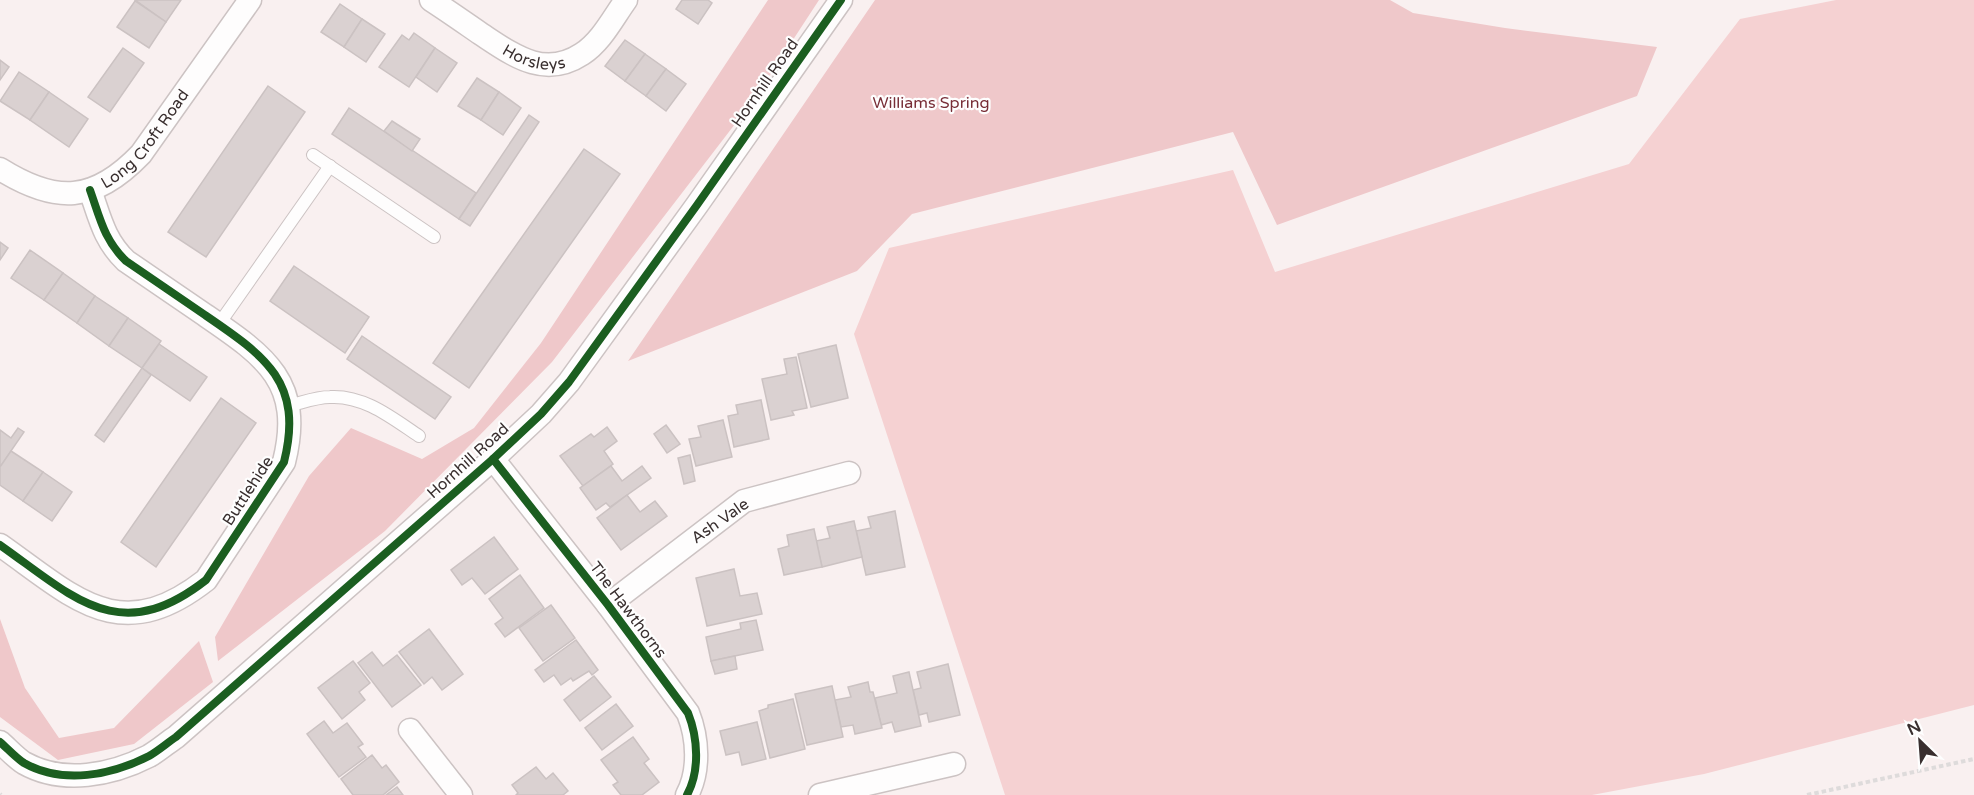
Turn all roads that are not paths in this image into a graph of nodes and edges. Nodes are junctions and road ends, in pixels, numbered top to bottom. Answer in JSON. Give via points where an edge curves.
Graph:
{"nodes":[{"id":1,"x":250,"y":0,"type":"edge"},
{"id":2,"x":431,"y":0,"type":"edge"},
{"id":3,"x":626,"y":0,"type":"edge"},
{"id":4,"x":841,"y":0,"type":"edge"},
{"id":5,"x":313,"y":155,"type":"dead end"},
{"id":6,"x":330,"y":166,"type":"junction"},
{"id":7,"x":0,"y":169,"type":"edge"},
{"id":8,"x":90,"y":190,"type":"junction"},
{"id":9,"x":434,"y":237,"type":"dead end"},
{"id":10,"x":219,"y":324,"type":"junction"},
{"id":11,"x":288,"y":406,"type":"junction"},
{"id":12,"x":419,"y":436,"type":"dead end"},
{"id":13,"x":493,"y":459,"type":"junction"},
{"id":14,"x":849,"y":473,"type":"dead end"},
{"id":15,"x":0,"y":545,"type":"edge"},
{"id":16,"x":608,"y":606,"type":"junction"},
{"id":17,"x":410,"y":730,"type":"dead end"},
{"id":18,"x":0,"y":742,"type":"edge"},
{"id":19,"x":954,"y":764,"type":"dead end"},
{"id":20,"x":694,"y":793,"type":"edge"},
{"id":21,"x":461,"y":795,"type":"edge"},
{"id":22,"x":820,"y":795,"type":"edge"}],
"edges":[{"from":1,"to":8,"type":"street","name":"Long Croft Road","via":[[141,154],[123,173]]},
{"from":2,"to":3,"type":"street","name":"Horsleys","via":[[516,57],[552,65],[583,54]]},
{"from":4,"to":13,"type":"street","name":"Hornhill Road","via":[[569,382],[542,414]]},
{"from":5,"to":6,"type":"lane"},
{"from":6,"to":9,"type":"lane"},
{"from":6,"to":10,"type":"lane"},
{"from":7,"to":8,"type":"street","name":"Long Croft Road","via":[[55,193]]},
{"from":8,"to":10,"type":"street","name":"Buttlehide","via":[[105,236],[114,249]]},
{"from":10,"to":11,"type":"street","name":"Buttlehide","via":[[264,359],[278,378]]},
{"from":11,"to":12,"type":"lane","via":[[329,396],[355,399]]},
{"from":11,"to":15,"type":"street","name":"Buttlehide","via":[[290,441],[284,462],[206,580],[188,595],[141,613],[100,609],[81,602]]},
{"from":13,"to":16,"type":"street","name":"The Hawthorns"},
{"from":13,"to":18,"type":"street","name":"Hornhill Road","via":[[176,737],[150,755],[115,770],[79,776],[50,773],[24,763]]},
{"from":14,"to":16,"type":"street","name":"Ash Vale","via":[[744,501]]},
{"from":16,"to":20,"type":"street","name":"The Hawthorns","via":[[688,713],[696,755]]},
{"from":17,"to":21,"type":"street"},
{"from":19,"to":22,"type":"street"}]}
